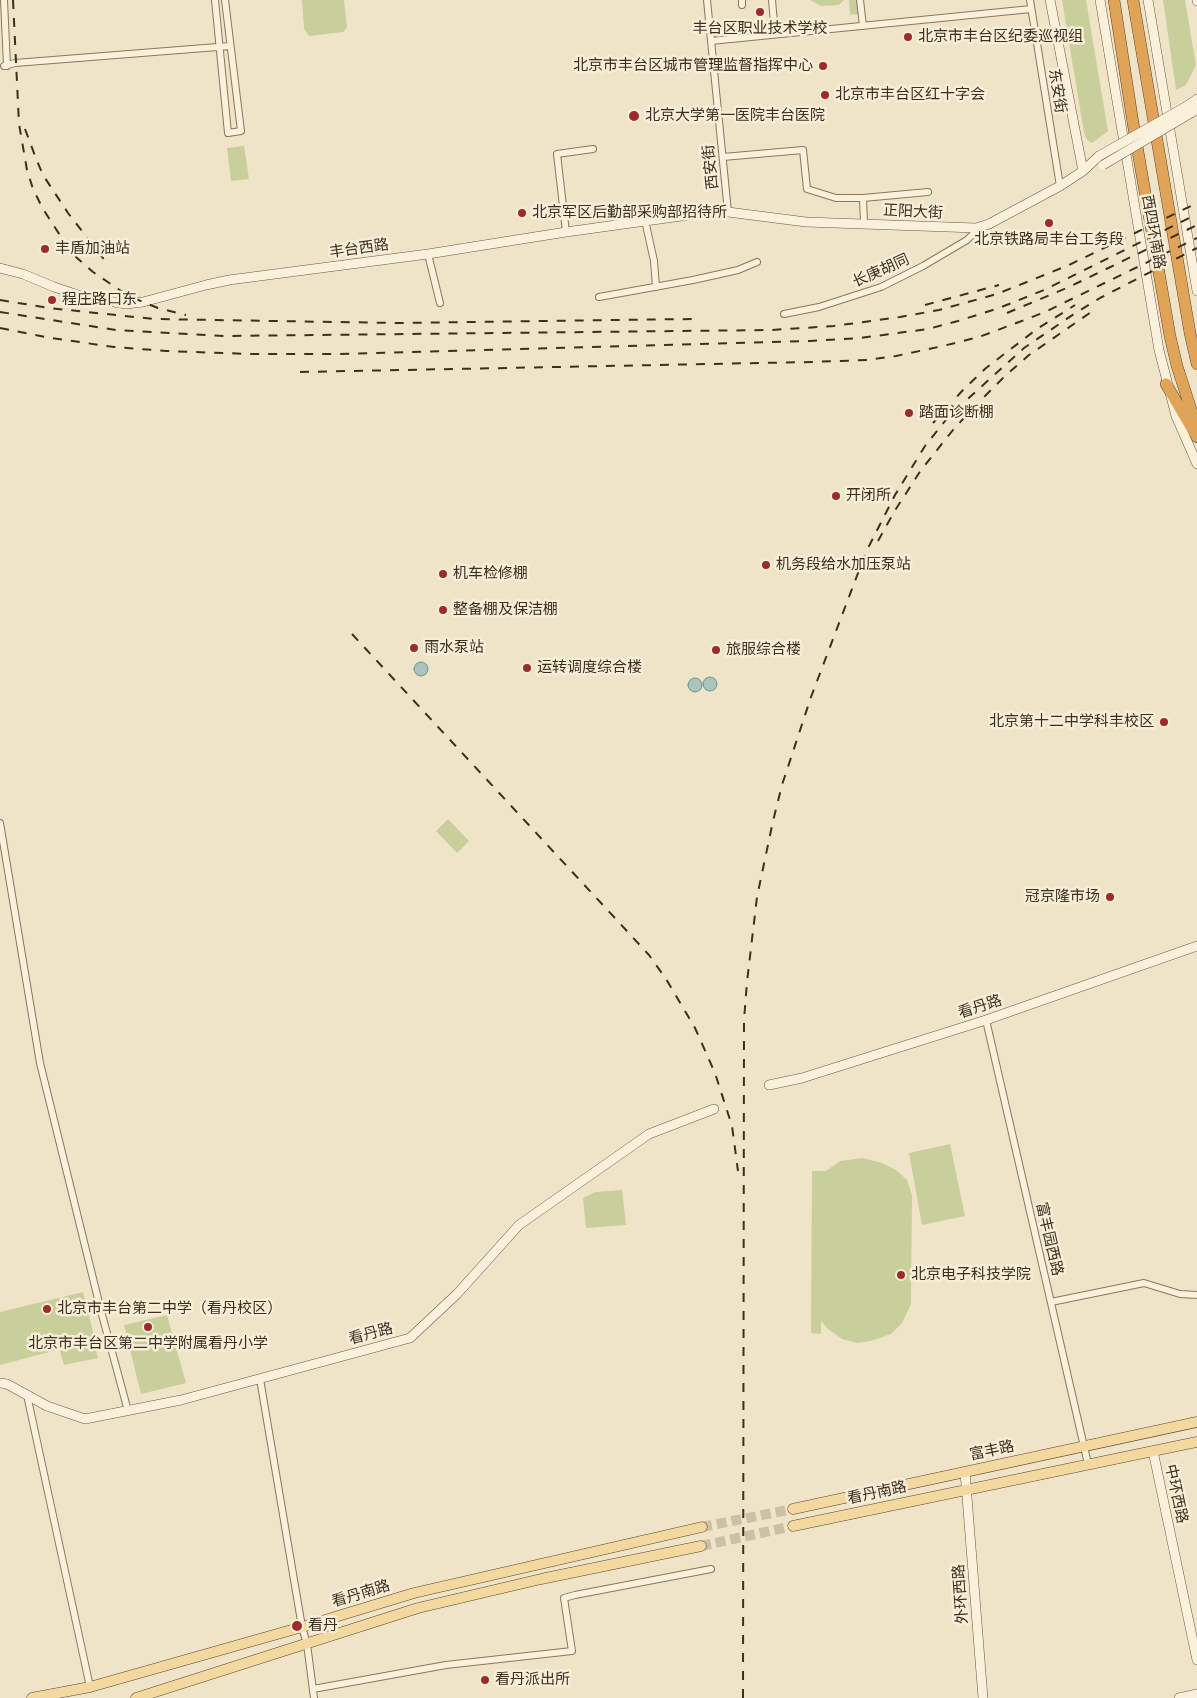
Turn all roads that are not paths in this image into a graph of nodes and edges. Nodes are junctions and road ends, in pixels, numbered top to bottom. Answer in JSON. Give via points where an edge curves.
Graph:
{"nodes":[{"id":1,"x":4,"y":0,"type":"edge"},
{"id":2,"x":215,"y":0,"type":"edge"},
{"id":3,"x":225,"y":0,"type":"edge"},
{"id":4,"x":707,"y":0,"type":"edge"},
{"id":5,"x":772,"y":0,"type":"edge"},
{"id":6,"x":860,"y":0,"type":"edge"},
{"id":7,"x":1030,"y":0,"type":"edge"},
{"id":8,"x":1100,"y":0,"type":"edge"},
{"id":9,"x":1114,"y":0,"type":"edge"},
{"id":10,"x":1134,"y":0,"type":"edge"},
{"id":11,"x":1148,"y":0,"type":"edge"},
{"id":12,"x":1051,"y":2,"type":"edge"},
{"id":13,"x":1031,"y":9,"type":"junction"},
{"id":14,"x":863,"y":26,"type":"junction"},
{"id":15,"x":775,"y":34,"type":"junction"},
{"id":16,"x":711,"y":41,"type":"junction"},
{"id":17,"x":230,"y":46,"type":"junction"},
{"id":18,"x":220,"y":47,"type":"junction"},
{"id":19,"x":1197,"y":99,"type":"edge"},
{"id":20,"x":1192,"y":109,"type":"edge"},
{"id":21,"x":593,"y":149,"type":"dead end"},
{"id":22,"x":723,"y":157,"type":"junction"},
{"id":23,"x":1082,"y":171,"type":"junction"},
{"id":24,"x":1060,"y":186,"type":"junction"},
{"id":25,"x":928,"y":192,"type":"dead end"},
{"id":26,"x":863,"y":198,"type":"junction"},
{"id":27,"x":728,"y":212,"type":"junction"},
{"id":28,"x":645,"y":220,"type":"junction"},
{"id":29,"x":864,"y":223,"type":"junction"},
{"id":30,"x":976,"y":228,"type":"junction"},
{"id":31,"x":566,"y":232,"type":"junction"},
{"id":32,"x":428,"y":254,"type":"junction"},
{"id":33,"x":757,"y":262,"type":"dead end"},
{"id":34,"x":0,"y":268,"type":"edge"},
{"id":35,"x":656,"y":287,"type":"junction"},
{"id":36,"x":1197,"y":291,"type":"edge"},
{"id":37,"x":599,"y":297,"type":"dead end"},
{"id":38,"x":440,"y":303,"type":"dead end"},
{"id":39,"x":784,"y":314,"type":"dead end"},
{"id":40,"x":1197,"y":364,"type":"edge"},
{"id":41,"x":1166,"y":384,"type":"junction"},
{"id":42,"x":1197,"y":428,"type":"edge"},
{"id":43,"x":1197,"y":436,"type":"edge"},
{"id":44,"x":1197,"y":464,"type":"edge"},
{"id":45,"x":0,"y":823,"type":"edge"},
{"id":46,"x":1197,"y":946,"type":"edge"},
{"id":47,"x":986,"y":1020,"type":"junction"},
{"id":48,"x":769,"y":1085,"type":"dead end"},
{"id":49,"x":714,"y":1109,"type":"dead end"},
{"id":50,"x":1197,"y":1295,"type":"edge"},
{"id":51,"x":1051,"y":1302,"type":"junction"},
{"id":52,"x":260,"y":1379,"type":"junction"},
{"id":53,"x":0,"y":1382,"type":"edge"},
{"id":54,"x":27,"y":1395,"type":"junction"},
{"id":55,"x":128,"y":1411,"type":"junction"},
{"id":56,"x":1197,"y":1422,"type":"edge"},
{"id":57,"x":1197,"y":1442,"type":"edge"},
{"id":58,"x":1084,"y":1446,"type":"junction"},
{"id":59,"x":1153,"y":1451,"type":"junction"},
{"id":60,"x":1088,"y":1464,"type":"junction"},
{"id":61,"x":965,"y":1472,"type":"junction"},
{"id":62,"x":967,"y":1489,"type":"junction"},
{"id":63,"x":793,"y":1508,"type":"tunnel mouth"},
{"id":64,"x":793,"y":1526,"type":"tunnel mouth"},
{"id":65,"x":702,"y":1527,"type":"tunnel mouth"},
{"id":66,"x":701,"y":1546,"type":"tunnel mouth"},
{"id":67,"x":711,"y":1569,"type":"dead end"},
{"id":68,"x":302,"y":1627,"type":"junction"},
{"id":69,"x":307,"y":1644,"type":"junction"},
{"id":70,"x":1197,"y":1660,"type":"edge"},
{"id":71,"x":90,"y":1687,"type":"junction"},
{"id":72,"x":313,"y":1689,"type":"junction"},
{"id":73,"x":1197,"y":1694,"type":"edge"},
{"id":74,"x":32,"y":1698,"type":"edge"},
{"id":75,"x":136,"y":1698,"type":"edge"},
{"id":76,"x":314,"y":1698,"type":"edge"},
{"id":77,"x":983,"y":1698,"type":"edge"},
{"id":78,"x":1179,"y":1698,"type":"edge"}],
"edges":[{"from":1,"to":18,"type":"street","via":[[6,66]]},
{"from":2,"to":18,"type":"street"},
{"from":3,"to":17,"type":"street"},
{"from":4,"to":16,"type":"street","name":"西安街"},
{"from":5,"to":15,"type":"street"},
{"from":6,"to":14,"type":"street"},
{"from":7,"to":13,"type":"street","name":"东安街"},
{"from":8,"to":41,"type":"street","name":"西四环南路"},
{"from":9,"to":42,"type":"highway","name":"西四环南路","via":[[1170,336]]},
{"from":10,"to":40,"type":"highway","name":"西四环南路"},
{"from":11,"to":36,"type":"street"},
{"from":12,"to":23,"type":"street"},
{"from":13,"to":14,"type":"street"},
{"from":13,"to":24,"type":"street","name":"东安街"},
{"from":14,"to":15,"type":"street"},
{"from":15,"to":16,"type":"street"},
{"from":16,"to":22,"type":"street","name":"西安街"},
{"from":17,"to":18,"type":"street"},
{"from":17,"to":18,"type":"street","via":[[240,131],[228,132]]},
{"from":19,"to":20,"type":"street","name":"正阳大街"},
{"from":20,"to":23,"type":"street","name":"正阳大街","bridge":true},
{"from":21,"to":31,"type":"street","via":[[557,154]]},
{"from":22,"to":26,"type":"street","via":[[803,150],[807,188],[836,198]]},
{"from":22,"to":27,"type":"street","name":"西安街"},
{"from":23,"to":24,"type":"street","name":"正阳大街"},
{"from":24,"to":30,"type":"street","name":"正阳大街"},
{"from":25,"to":26,"type":"street"},
{"from":26,"to":29,"type":"street"},
{"from":27,"to":28,"type":"street","name":"丰台西路"},
{"from":27,"to":29,"type":"street","name":"正阳大街","via":[[806,222]]},
{"from":28,"to":31,"type":"street","name":"丰台西路"},
{"from":28,"to":35,"type":"street"},
{"from":29,"to":30,"type":"street","name":"正阳大街"},
{"from":30,"to":39,"type":"street","name":"长庚胡同","via":[[967,240],[881,288]]},
{"from":31,"to":32,"type":"street","name":"丰台西路"},
{"from":32,"to":34,"type":"street","name":"丰台西路","via":[[229,280],[126,304],[69,293]]},
{"from":32,"to":38,"type":"street"},
{"from":33,"to":35,"type":"street","via":[[738,270]]},
{"from":35,"to":37,"type":"street"},
{"from":41,"to":43,"type":"highway"},
{"from":41,"to":44,"type":"street","name":"西四环南路"},
{"from":45,"to":55,"type":"street","via":[[40,1063]]},
{"from":46,"to":47,"type":"street","name":"看丹路"},
{"from":47,"to":48,"type":"street","name":"看丹路","via":[[802,1078]]},
{"from":47,"to":51,"type":"street","name":"富丰园西路"},
{"from":49,"to":52,"type":"street","name":"看丹路","via":[[649,1134],[519,1225],[457,1294],[410,1338]]},
{"from":50,"to":51,"type":"street","via":[[1180,1294],[1144,1283]]},
{"from":51,"to":58,"type":"street","name":"富丰园西路"},
{"from":52,"to":55,"type":"street","name":"看丹路"},
{"from":52,"to":68,"type":"street"},
{"from":53,"to":54,"type":"street","name":"看丹路"},
{"from":54,"to":55,"type":"street","name":"看丹路","via":[[47,1406],[85,1419]]},
{"from":54,"to":71,"type":"street"},
{"from":56,"to":58,"type":"main road","name":"富丰路"},
{"from":57,"to":59,"type":"main road"},
{"from":58,"to":60,"type":"street","name":"富丰园西路"},
{"from":58,"to":61,"type":"main road","name":"富丰路"},
{"from":59,"to":60,"type":"main road"},
{"from":59,"to":70,"type":"street","name":"中环西路"},
{"from":60,"to":62,"type":"main road"},
{"from":61,"to":62,"type":"street","name":"外环西路"},
{"from":61,"to":63,"type":"main road","name":"富丰路"},
{"from":62,"to":64,"type":"main road","name":"看丹南路"},
{"from":62,"to":77,"type":"street","name":"外环西路"},
{"from":65,"to":68,"type":"main road","name":"看丹南路","via":[[414,1593]]},
{"from":66,"to":69,"type":"main road","name":"看丹南路","via":[[418,1608]]},
{"from":67,"to":72,"type":"street","via":[[564,1598],[572,1651],[446,1665]]},
{"from":68,"to":69,"type":"street"},
{"from":68,"to":71,"type":"main road","name":"看丹南路"},
{"from":69,"to":72,"type":"street"},
{"from":69,"to":75,"type":"main road","name":"看丹南路"},
{"from":71,"to":74,"type":"main road","name":"看丹南路"},
{"from":72,"to":76,"type":"street"},
{"from":73,"to":78,"type":"street"}]}
